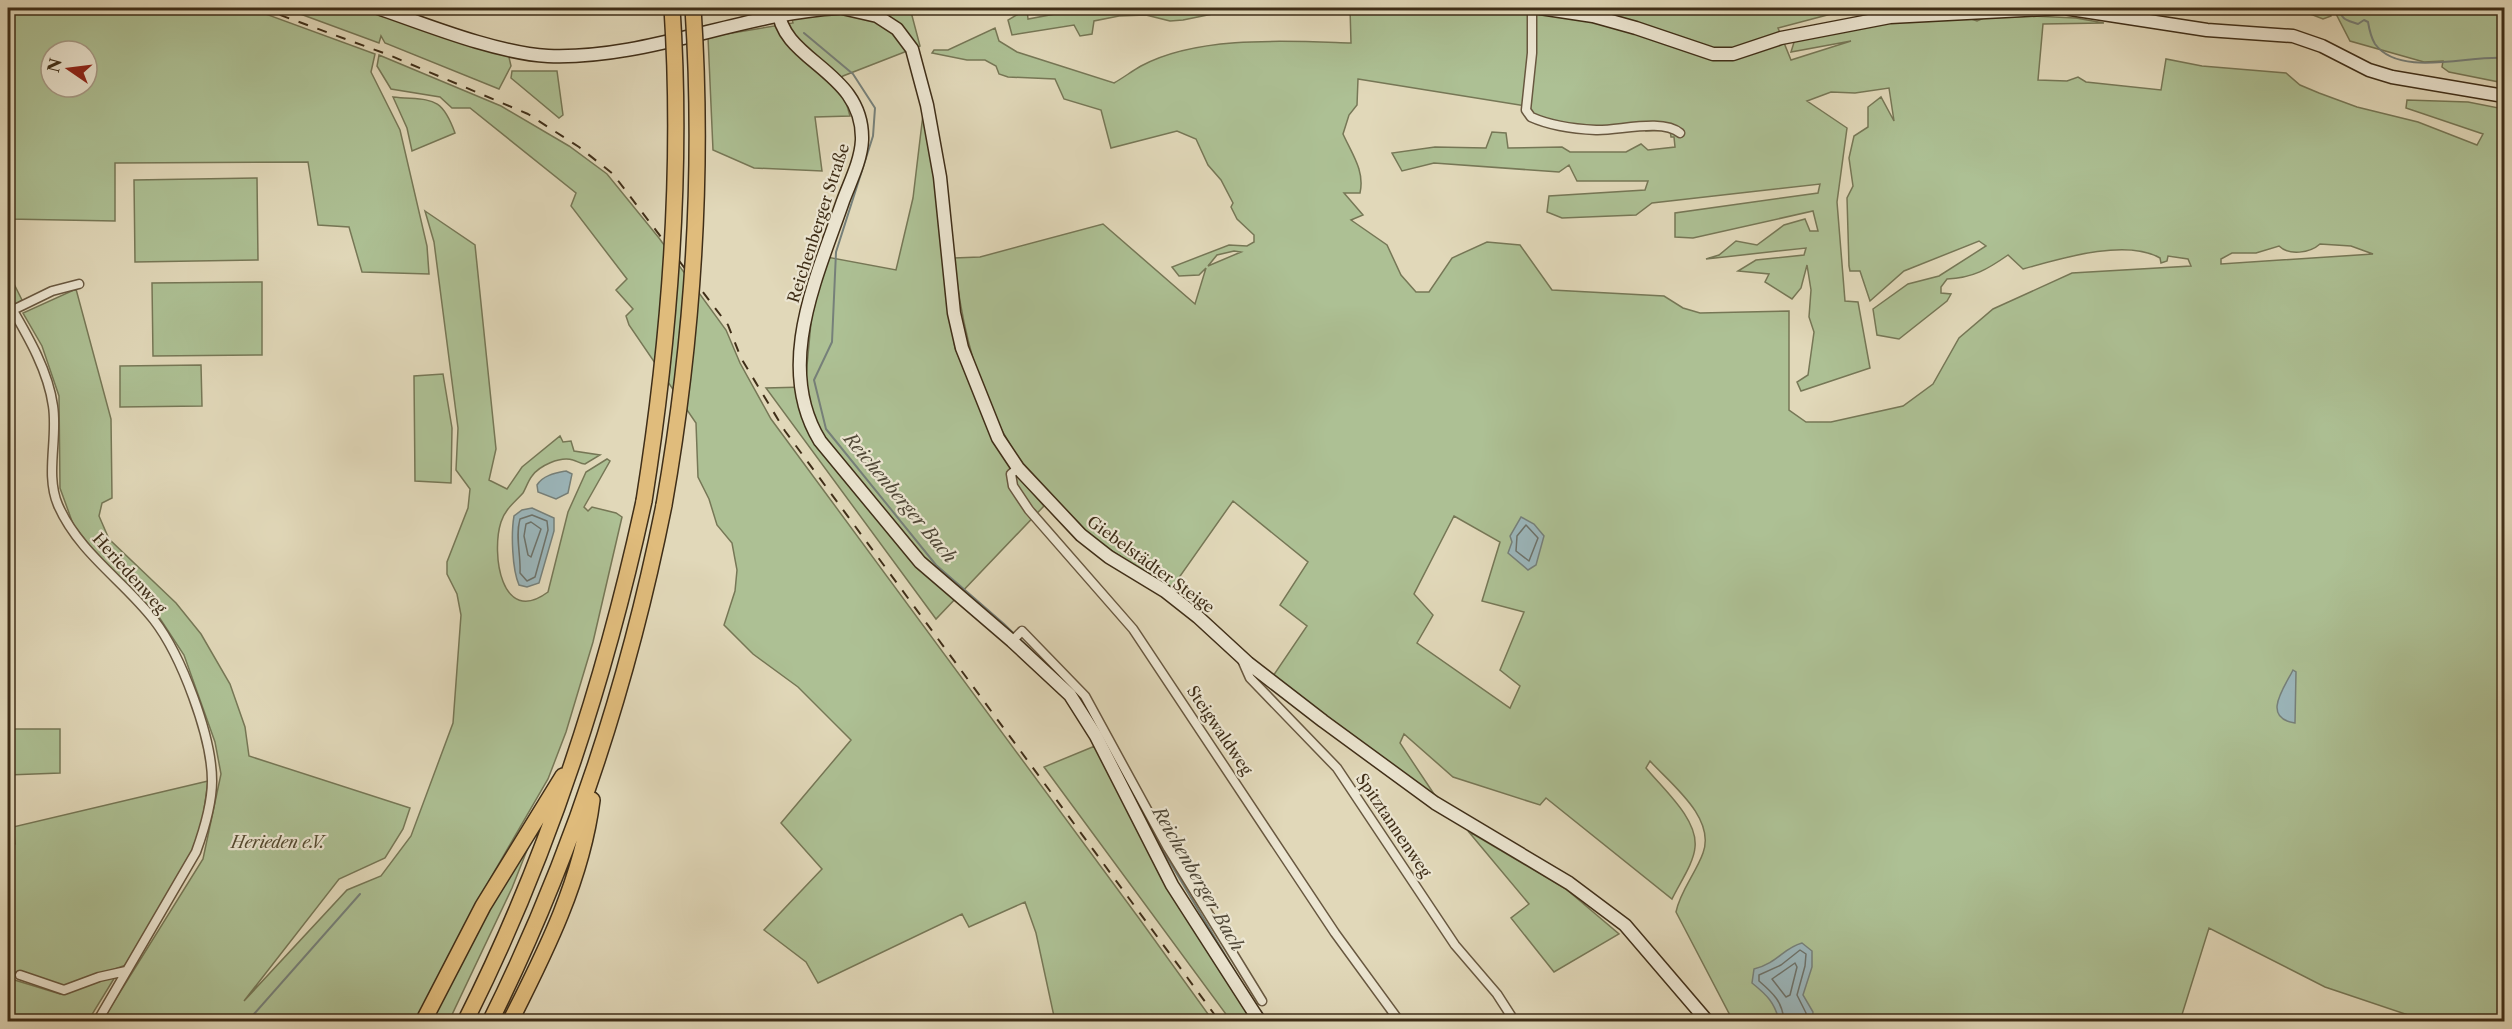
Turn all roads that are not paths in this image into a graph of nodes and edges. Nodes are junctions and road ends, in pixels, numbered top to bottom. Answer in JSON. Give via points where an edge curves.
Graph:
{"nodes":[{"id":1,"x":378,"y":8,"type":"edge"},
{"id":2,"x":672,"y":8,"type":"edge"},
{"id":3,"x":693,"y":8,"type":"edge"},
{"id":4,"x":841,"y":8,"type":"edge"},
{"id":5,"x":1532,"y":8,"type":"edge"},
{"id":6,"x":1540,"y":8,"type":"edge"},
{"id":7,"x":779,"y":12,"type":"edge"},
{"id":8,"x":2505,"y":96,"type":"edge"},
{"id":9,"x":1680,"y":132,"type":"dead end"},
{"id":10,"x":79,"y":284,"type":"dead end"},
{"id":11,"x":8,"y":302,"type":"edge"},
{"id":12,"x":13,"y":310,"type":"junction"},
{"id":13,"x":1018,"y":468,"type":"junction"},
{"id":14,"x":1239,"y":654,"type":"junction"},
{"id":15,"x":576,"y":755,"type":"junction"},
{"id":16,"x":597,"y":764,"type":"junction"},
{"id":17,"x":1162,"y":851,"type":"junction"},
{"id":18,"x":126,"y":972,"type":"junction"},
{"id":19,"x":20,"y":975,"type":"dead end"},
{"id":20,"x":1262,"y":1001,"type":"dead end"},
{"id":21,"x":97,"y":1022,"type":"edge"},
{"id":22,"x":423,"y":1022,"type":"edge"},
{"id":23,"x":465,"y":1022,"type":"edge"},
{"id":24,"x":490,"y":1022,"type":"edge"},
{"id":25,"x":510,"y":1022,"type":"edge"},
{"id":26,"x":1260,"y":1022,"type":"edge"},
{"id":27,"x":1400,"y":1022,"type":"edge"},
{"id":28,"x":1515,"y":1022,"type":"edge"},
{"id":29,"x":1708,"y":1022,"type":"edge"}],
"edges":[{"from":1,"to":7,"type":"main road","via":[[503,48],[546,56],[619,50]]},
{"from":2,"to":15,"type":"highway","bridge":true,"via":[[675,237],[659,406],[624,593]]},
{"from":3,"to":16,"type":"highway","bridge":true,"via":[[699,166],[680,410],[664,504],[627,667]]},
{"from":4,"to":7,"type":"main road"},
{"from":4,"to":13,"type":"main road","name":"Giebelstädter Steige","via":[[877,16],[897,29],[912,49],[940,177],[954,313],[962,348],[998,438]]},
{"from":5,"to":9,"type":"street","via":[[1526,110],[1531,117],[1571,128],[1668,127]]},
{"from":6,"to":8,"type":"main road","via":[[1593,16],[1713,54],[1734,54],[1781,38],[1890,17],[2064,8],[2207,30],[2293,36],[2392,77]]},
{"from":7,"to":17,"type":"main road","name":"Reichenberger Straße","via":[[787,37],[839,82],[852,99],[861,128],[858,159],[807,311],[799,361],[800,395],[807,420],[920,562],[1015,638],[1070,695]]},
{"from":10,"to":12,"type":"street","via":[[52,291]]},
{"from":11,"to":12,"type":"street","name":"Heriedenweg"},
{"from":12,"to":18,"type":"street","name":"Heriedenweg","via":[[46,378],[53,406],[57,503],[96,562],[155,621],[178,661],[208,740],[212,782],[196,852]]},
{"from":13,"to":14,"type":"main road","name":"Giebelstädter Steige","via":[[1081,535],[1173,597]]},
{"from":13,"to":27,"type":"street","name":"Steigwaldweg","via":[[1011,474],[1013,486],[1029,510],[1133,629],[1335,933]]},
{"from":14,"to":28,"type":"street","name":"Spitztannenweg","via":[[1250,678],[1337,768],[1455,945],[1497,994]]},
{"from":14,"to":29,"type":"main road","name":"Giebelstädter Steige","via":[[1323,722],[1435,803],[1569,883],[1625,926]]},
{"from":15,"to":22,"type":"highway","via":[[483,906]]},
{"from":15,"to":23,"type":"highway","via":[[528,885]]},
{"from":16,"to":24,"type":"highway","via":[[547,900]]},
{"from":16,"to":25,"type":"highway","via":[[589,825],[568,896]]},
{"from":17,"to":20,"type":"street","name":"Reichenberger Straße"},
{"from":17,"to":26,"type":"main road","name":"Reichenberger Straße"},
{"from":18,"to":19,"type":"street","via":[[64,990]]},
{"from":18,"to":21,"type":"street","name":"Heriedenweg"}]}
